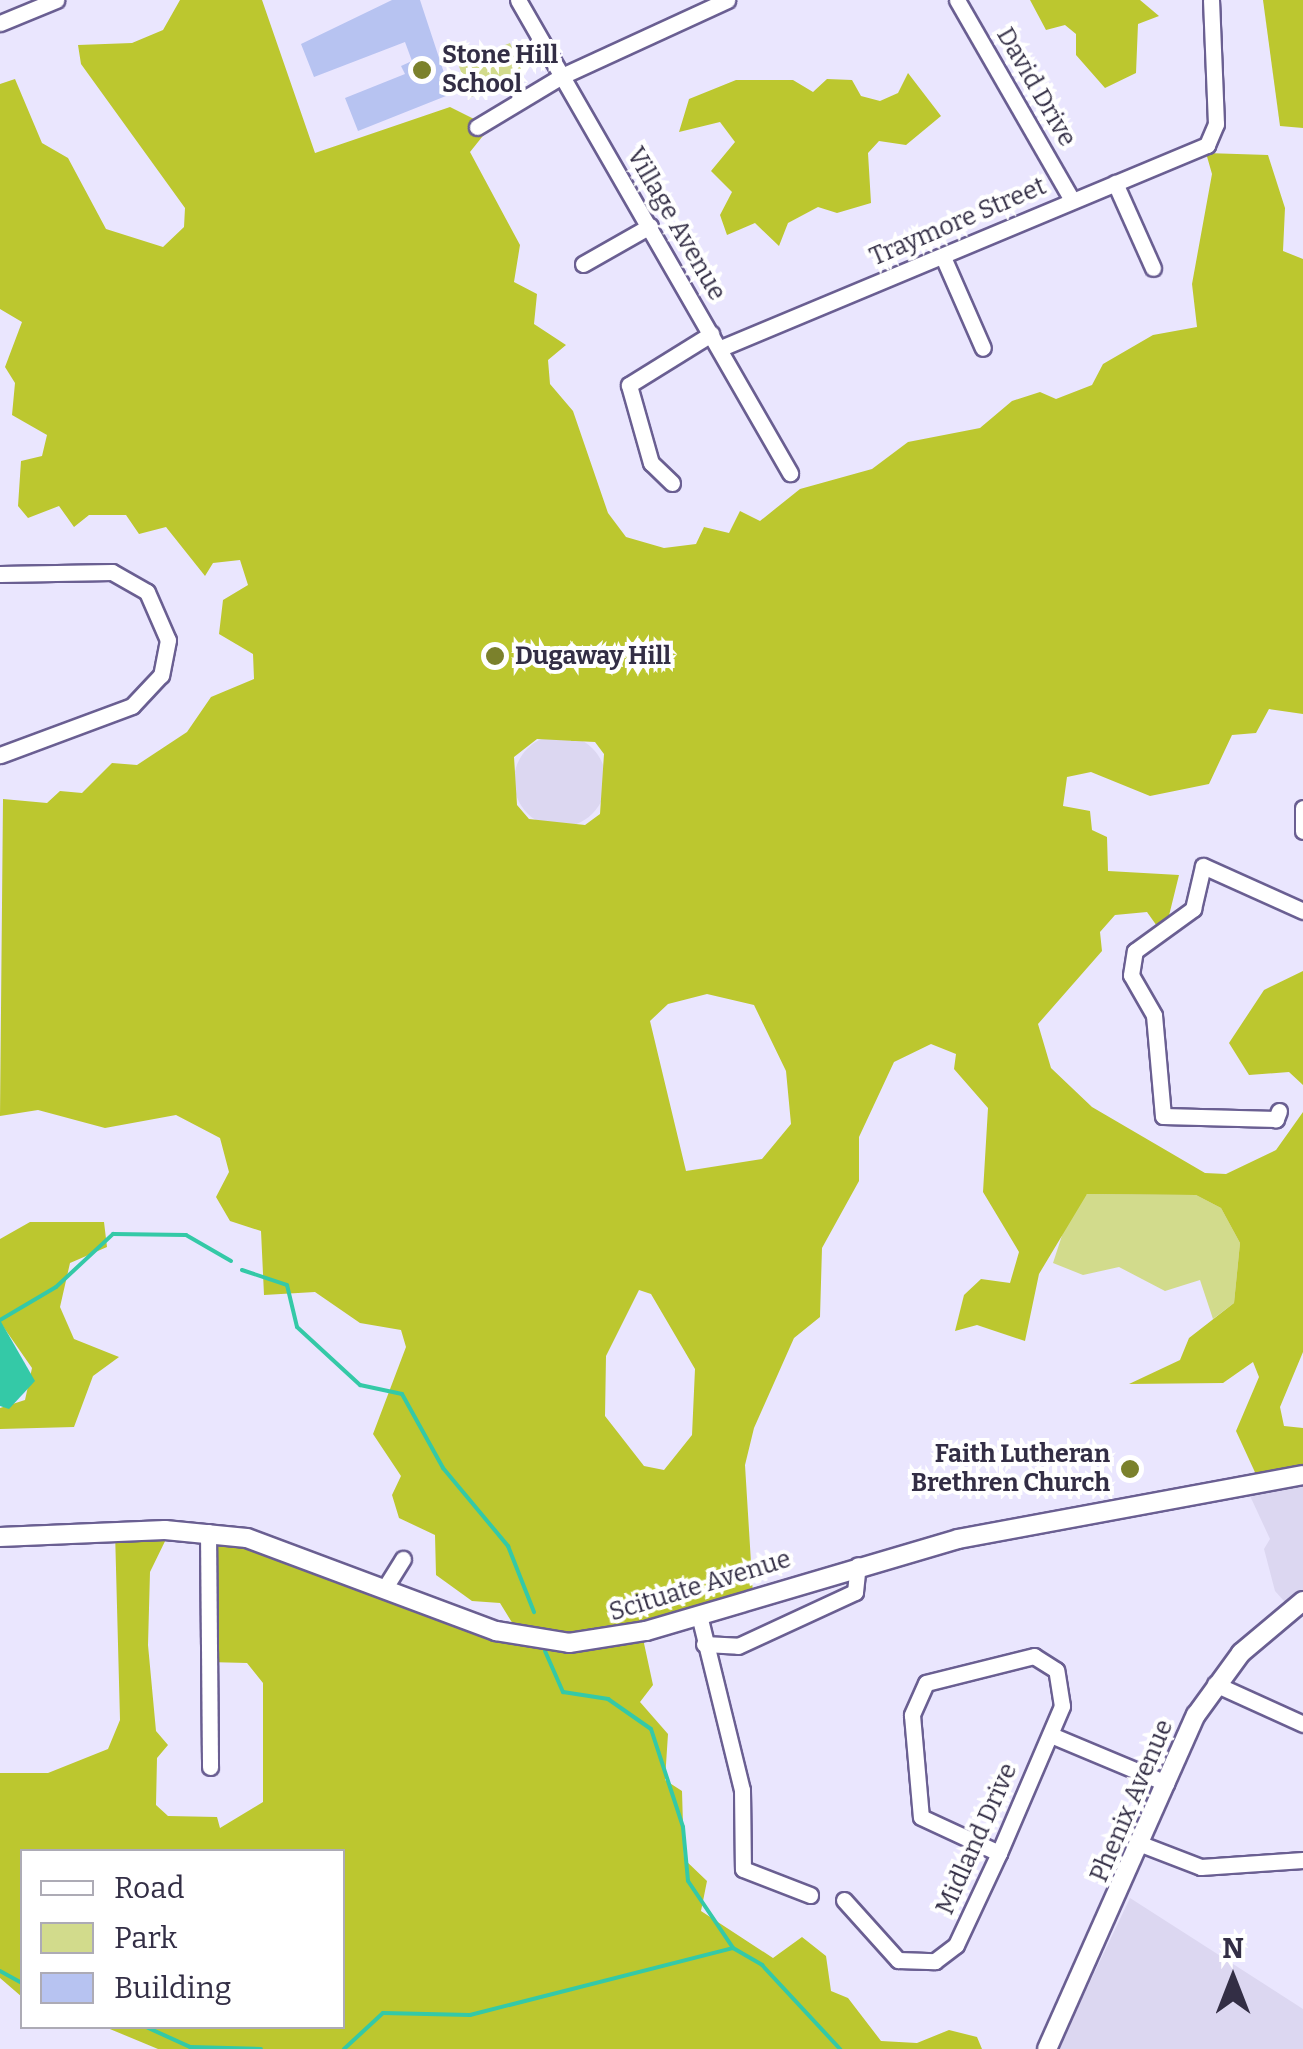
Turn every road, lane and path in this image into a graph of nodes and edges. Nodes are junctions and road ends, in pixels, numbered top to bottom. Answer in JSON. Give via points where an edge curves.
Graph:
{"nodes":[{"id":1,"x":56,"y":0,"type":"edge"},
{"id":2,"x":518,"y":0,"type":"edge"},
{"id":3,"x":728,"y":0,"type":"edge"},
{"id":4,"x":957,"y":0,"type":"edge"},
{"id":5,"x":1211,"y":0,"type":"edge"},
{"id":6,"x":0,"y":23,"type":"edge"},
{"id":7,"x":562,"y":76,"type":"junction"},
{"id":8,"x":478,"y":127,"type":"dead end"},
{"id":9,"x":1115,"y":183,"type":"junction"},
{"id":10,"x":1072,"y":200,"type":"junction"},
{"id":11,"x":650,"y":226,"type":"junction"},
{"id":12,"x":942,"y":257,"type":"junction"},
{"id":13,"x":583,"y":264,"type":"dead end"},
{"id":14,"x":1152,"y":268,"type":"dead end"},
{"id":15,"x":716,"y":340,"type":"junction"},
{"id":16,"x":983,"y":348,"type":"dead end"},
{"id":17,"x":790,"y":473,"type":"dead end"},
{"id":18,"x":672,"y":483,"type":"dead end"},
{"id":19,"x":0,"y":574,"type":"edge"},
{"id":20,"x":0,"y":756,"type":"edge"},
{"id":21,"x":1303,"y":808,"type":"edge"},
{"id":22,"x":1303,"y":830,"type":"edge"},
{"id":23,"x":1303,"y":911,"type":"edge"},
{"id":24,"x":1279,"y":1111,"type":"dead end"},
{"id":25,"x":1303,"y":1474,"type":"edge"},
{"id":26,"x":208,"y":1532,"type":"junction"},
{"id":27,"x":0,"y":1536,"type":"edge"},
{"id":28,"x":403,"y":1559,"type":"dead end"},
{"id":29,"x":858,"y":1565,"type":"junction"},
{"id":30,"x":386,"y":1586,"type":"junction"},
{"id":31,"x":1303,"y":1600,"type":"edge"},
{"id":32,"x":699,"y":1614,"type":"junction"},
{"id":33,"x":704,"y":1644,"type":"junction"},
{"id":34,"x":1215,"y":1684,"type":"junction"},
{"id":35,"x":1303,"y":1724,"type":"edge"},
{"id":36,"x":1051,"y":1735,"type":"junction"},
{"id":37,"x":210,"y":1767,"type":"dead end"},
{"id":38,"x":1166,"y":1783,"type":"junction"},
{"id":39,"x":1141,"y":1844,"type":"junction"},
{"id":40,"x":1000,"y":1853,"type":"junction"},
{"id":41,"x":1303,"y":1860,"type":"edge"},
{"id":42,"x":810,"y":1895,"type":"dead end"},
{"id":43,"x":844,"y":1900,"type":"dead end"},
{"id":44,"x":1047,"y":2049,"type":"edge"}],
"edges":[{"from":1,"to":6,"type":"street"},
{"from":2,"to":7,"type":"street","name":"Village Avenue"},
{"from":3,"to":7,"type":"street"},
{"from":4,"to":10,"type":"street","name":"David Drive"},
{"from":5,"to":9,"type":"street","name":"Traymore Street","via":[[1212,138]]},
{"from":7,"to":8,"type":"street"},
{"from":7,"to":11,"type":"street","name":"Village Avenue"},
{"from":9,"to":10,"type":"street","name":"Traymore Street"},
{"from":9,"to":14,"type":"street"},
{"from":10,"to":12,"type":"street","name":"Traymore Street"},
{"from":11,"to":13,"type":"street"},
{"from":11,"to":15,"type":"street","name":"Village Avenue"},
{"from":12,"to":15,"type":"street","name":"Traymore Street"},
{"from":12,"to":16,"type":"street"},
{"from":15,"to":17,"type":"street","name":"Village Avenue"},
{"from":15,"to":18,"type":"street","name":"Traymore Street","via":[[629,386],[650,463]]},
{"from":19,"to":20,"type":"street","via":[[112,572],[147,592],[168,640],[160,675],[132,706]]},
{"from":21,"to":22,"type":"street"},
{"from":23,"to":24,"type":"street","via":[[1203,866],[1193,909],[1134,952],[1131,975],[1154,1015],[1163,1116],[1276,1119]]},
{"from":25,"to":29,"type":"main road","name":"Scituate Avenue"},
{"from":26,"to":27,"type":"main road","name":"Scituate Avenue"},
{"from":26,"to":30,"type":"main road","name":"Scituate Avenue","via":[[280,1545]]},
{"from":26,"to":37,"type":"street"},
{"from":28,"to":30,"type":"street"},
{"from":29,"to":32,"type":"main road","name":"Scituate Avenue"},
{"from":29,"to":33,"type":"street","via":[[854,1592],[738,1646]]},
{"from":30,"to":32,"type":"main road","name":"Scituate Avenue","via":[[468,1622],[554,1642],[616,1638]]},
{"from":31,"to":34,"type":"main road","name":"Phenix Avenue"},
{"from":32,"to":33,"type":"street"},
{"from":33,"to":42,"type":"street","via":[[742,1790],[743,1869]]},
{"from":34,"to":35,"type":"street"},
{"from":34,"to":38,"type":"main road","name":"Phenix Avenue"},
{"from":36,"to":38,"type":"street"},
{"from":36,"to":40,"type":"street","name":"Midland Drive"},
{"from":36,"to":40,"type":"street","name":"Midland Drive","via":[[1063,1694],[1042,1657],[943,1674],[919,1689],[912,1715],[921,1817]]},
{"from":38,"to":39,"type":"main road","name":"Phenix Avenue"},
{"from":39,"to":41,"type":"street","via":[[1201,1867]]},
{"from":39,"to":44,"type":"main road","name":"Phenix Avenue"},
{"from":40,"to":43,"type":"street","name":"Midland Drive","via":[[956,1945],[935,1962],[898,1960]]}]}
